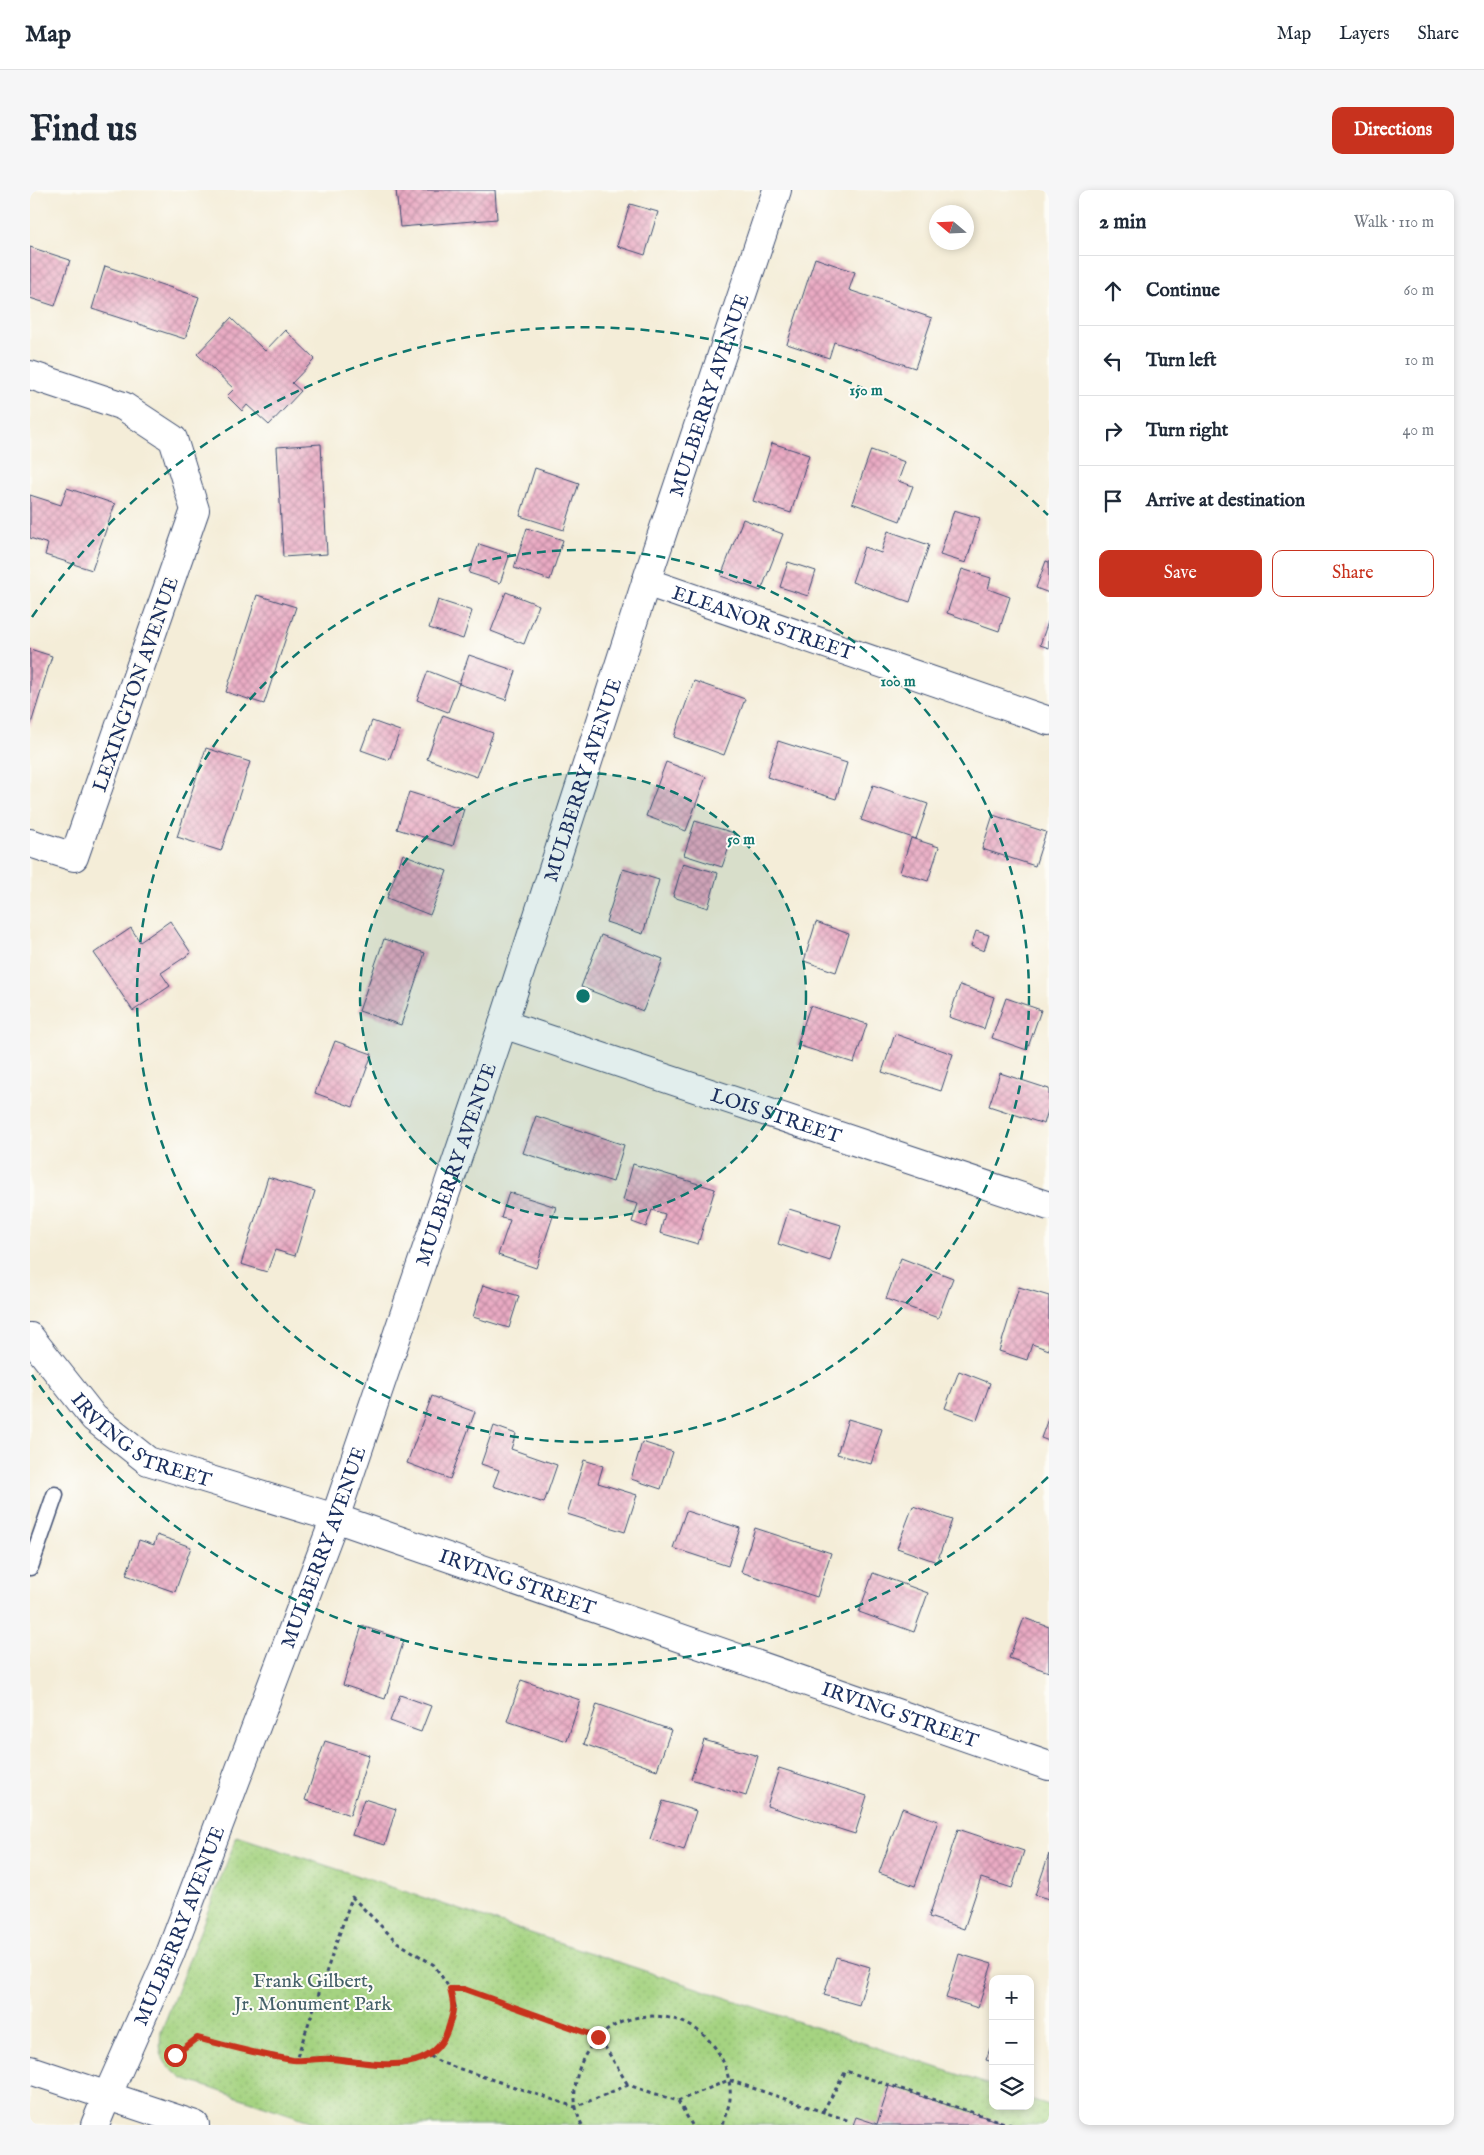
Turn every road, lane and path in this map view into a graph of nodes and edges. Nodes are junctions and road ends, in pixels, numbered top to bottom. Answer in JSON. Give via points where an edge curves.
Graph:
{"nodes":[{"id":1,"x":778,"y":190,"type":"edge"},
{"id":2,"x":30,"y":375,"type":"edge"},
{"id":3,"x":646,"y":582,"type":"junction"},
{"id":4,"x":1049,"y":721,"type":"edge"},
{"id":5,"x":30,"y":843,"type":"edge"},
{"id":6,"x":503,"y":1024,"type":"junction"},
{"id":7,"x":1049,"y":1206,"type":"edge"},
{"id":8,"x":30,"y":1337,"type":"edge"},
{"id":9,"x":55,"y":1495,"type":"dead end"},
{"id":10,"x":335,"y":1518,"type":"junction"},
{"id":11,"x":30,"y":1568,"type":"edge"},
{"id":12,"x":1049,"y":1766,"type":"edge"},
{"id":13,"x":450,"y":1989,"type":"junction"},
{"id":14,"x":598,"y":2037,"type":"junction"},
{"id":15,"x":175,"y":2055,"type":"dead end"},
{"id":16,"x":430,"y":2056,"type":"junction"},
{"id":17,"x":296,"y":2060,"type":"junction"},
{"id":18,"x":30,"y":2070,"type":"edge"},
{"id":19,"x":729,"y":2080,"type":"junction"},
{"id":20,"x":628,"y":2085,"type":"junction"},
{"id":21,"x":107,"y":2096,"type":"junction"},
{"id":22,"x":678,"y":2102,"type":"junction"},
{"id":23,"x":575,"y":2107,"type":"junction"},
{"id":24,"x":823,"y":2111,"type":"junction"},
{"id":25,"x":850,"y":2121,"type":"dead end"},
{"id":26,"x":95,"y":2125,"type":"edge"},
{"id":27,"x":194,"y":2125,"type":"edge"},
{"id":28,"x":582,"y":2125,"type":"edge"},
{"id":29,"x":692,"y":2125,"type":"edge"},
{"id":30,"x":722,"y":2125,"type":"edge"},
{"id":31,"x":1011,"y":2125,"type":"edge"}],
"edges":[{"from":1,"to":3,"type":"street","name":"MULBERRY AVENUE"},
{"from":2,"to":5,"type":"street","name":"LEXINGTON AVENUE","via":[[123,406],[173,439],[195,510],[74,857]]},
{"from":3,"to":4,"type":"street","name":"ELEANOR STREET"},
{"from":3,"to":6,"type":"street","name":"MULBERRY AVENUE"},
{"from":6,"to":7,"type":"street","name":"LOIS STREET"},
{"from":6,"to":10,"type":"street","name":"MULBERRY AVENUE"},
{"from":8,"to":10,"type":"street","name":"IRVING STREET","via":[[94,1418],[148,1461]]},
{"from":9,"to":11,"type":"lane"},
{"from":10,"to":12,"type":"street","name":"IRVING STREET"},
{"from":10,"to":21,"type":"street","name":"MULBERRY AVENUE","via":[[170,1954]]},
{"from":13,"to":14,"type":"path","via":[[464,1989]]},
{"from":13,"to":16,"type":"path","via":[[455,2007],[445,2037]]},
{"from":13,"to":17,"type":"path","via":[[434,1965],[397,1942],[352,1898]]},
{"from":14,"to":19,"type":"path","via":[[615,2024],[632,2018],[658,2016],[684,2022],[705,2036],[722,2058]]},
{"from":14,"to":20,"type":"path"},
{"from":14,"to":23,"type":"path","via":[[584,2055],[575,2083]]},
{"from":15,"to":17,"type":"path","via":[[197,2038]]},
{"from":16,"to":17,"type":"path","via":[[406,2064],[329,2058]]},
{"from":16,"to":23,"type":"path","via":[[442,2063]]},
{"from":18,"to":21,"type":"street"},
{"from":19,"to":22,"type":"path"},
{"from":19,"to":24,"type":"path"},
{"from":19,"to":30,"type":"path","via":[[730,2100]]},
{"from":20,"to":22,"type":"path"},
{"from":20,"to":23,"type":"path"},
{"from":21,"to":26,"type":"street","name":"MULBERRY AVENUE"},
{"from":21,"to":27,"type":"street"},
{"from":22,"to":29,"type":"path"},
{"from":23,"to":28,"type":"path"},
{"from":24,"to":25,"type":"path"},
{"from":24,"to":31,"type":"path","via":[[846,2070]]}]}
